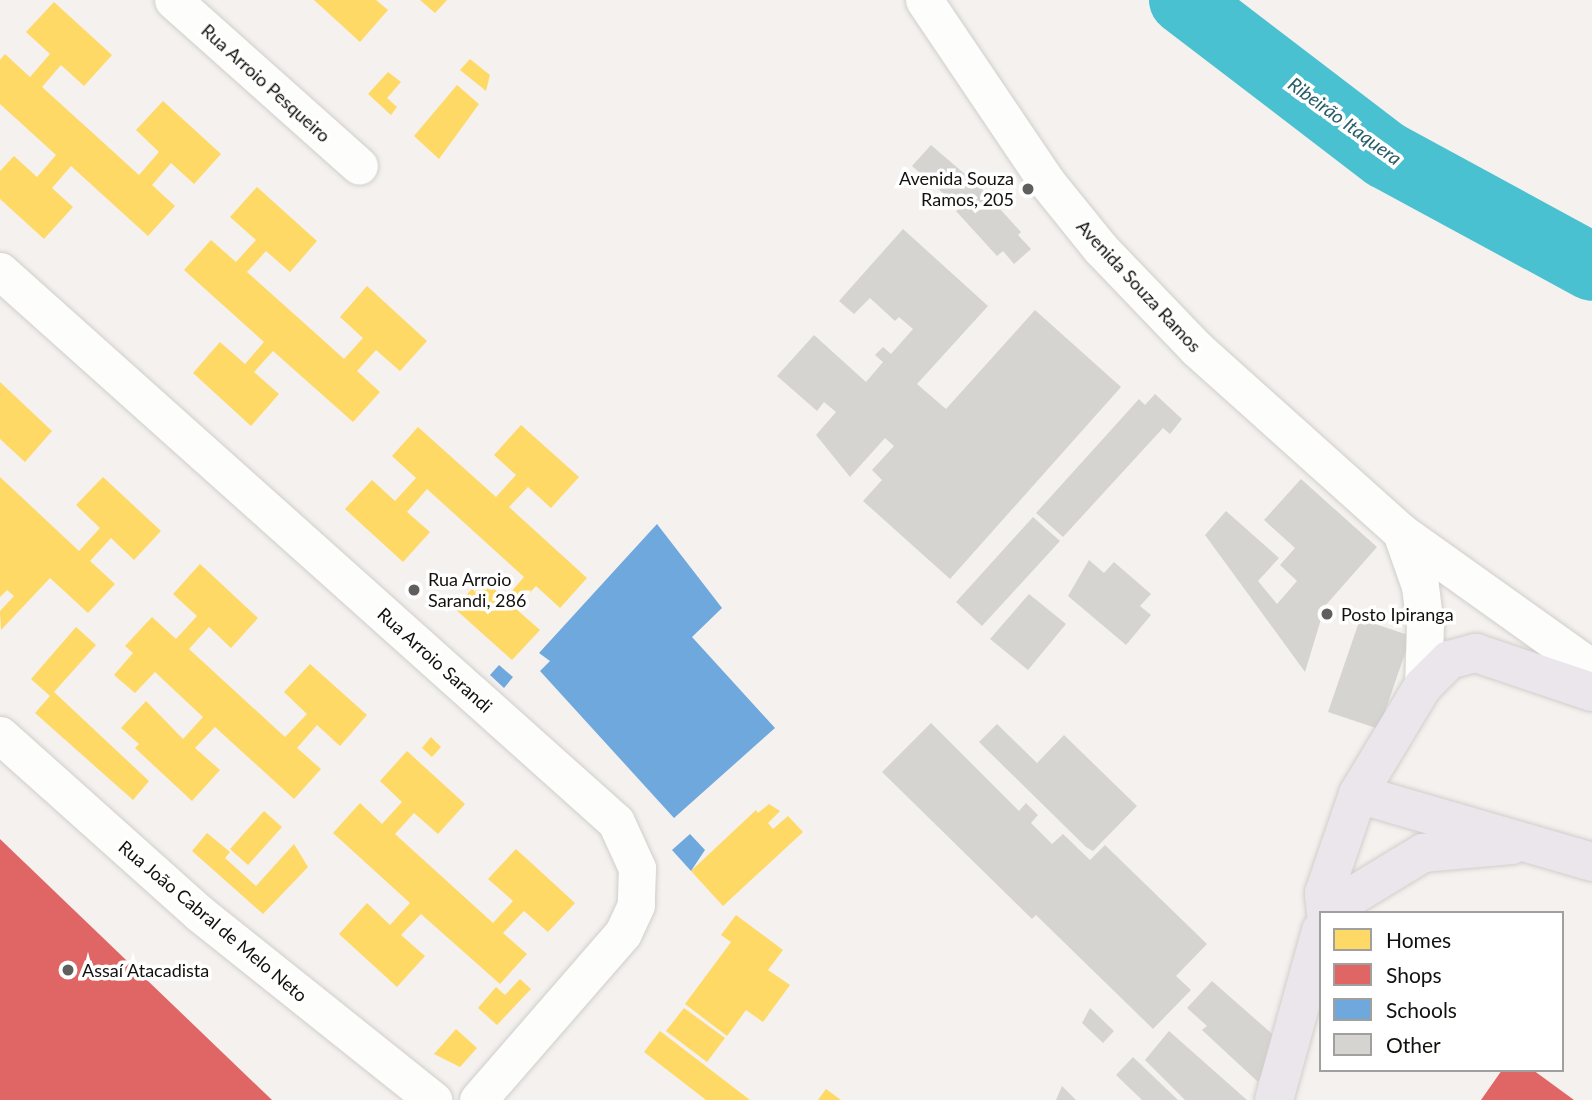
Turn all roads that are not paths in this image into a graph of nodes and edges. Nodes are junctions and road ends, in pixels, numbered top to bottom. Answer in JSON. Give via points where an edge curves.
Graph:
{"nodes":[{"id":1,"x":173,"y":0,"type":"edge"},
{"id":2,"x":924,"y":0,"type":"edge"},
{"id":3,"x":359,"y":166,"type":"dead end"},
{"id":4,"x":0,"y":271,"type":"edge"},
{"id":5,"x":1401,"y":532,"type":"junction"},
{"id":6,"x":1592,"y":668,"type":"edge"},
{"id":7,"x":1423,"y":686,"type":"junction"},
{"id":8,"x":1592,"y":692,"type":"edge"},
{"id":9,"x":0,"y":735,"type":"edge"},
{"id":10,"x":1358,"y":794,"type":"junction"},
{"id":11,"x":1538,"y":843,"type":"junction"},
{"id":12,"x":1592,"y":862,"type":"edge"},
{"id":13,"x":1326,"y":911,"type":"edge"},
{"id":14,"x":1329,"y":911,"type":"edge"},
{"id":15,"x":1319,"y":937,"type":"edge"},
{"id":16,"x":433,"y":1100,"type":"edge"},
{"id":17,"x":478,"y":1100,"type":"edge"},
{"id":18,"x":1274,"y":1100,"type":"edge"}],
"edges":[{"from":1,"to":3,"type":"street","name":"Rua Arroio Pesqueiro"},
{"from":2,"to":5,"type":"street","name":"Avenida Souza Ramos","via":[[1046,181],[1100,248],[1197,349]]},
{"from":4,"to":17,"type":"street","name":"Rua Arroio Sarandi","via":[[616,822],[637,868],[635,905],[623,933]]},
{"from":5,"to":6,"type":"street","name":"Avenida Souza Ramos"},
{"from":5,"to":7,"type":"street","via":[[1422,599]]},
{"from":7,"to":8,"type":"main road","via":[[1449,660],[1476,653]]},
{"from":7,"to":10,"type":"main road"},
{"from":9,"to":16,"type":"street","name":"Rua João Cabral de Melo Neto","via":[[199,913]]},
{"from":10,"to":11,"type":"main road"},
{"from":10,"to":13,"type":"main road","via":[[1324,893]]},
{"from":11,"to":12,"type":"main road"},
{"from":11,"to":14,"type":"main road","via":[[1423,853]]},
{"from":15,"to":18,"type":"main road"}]}
